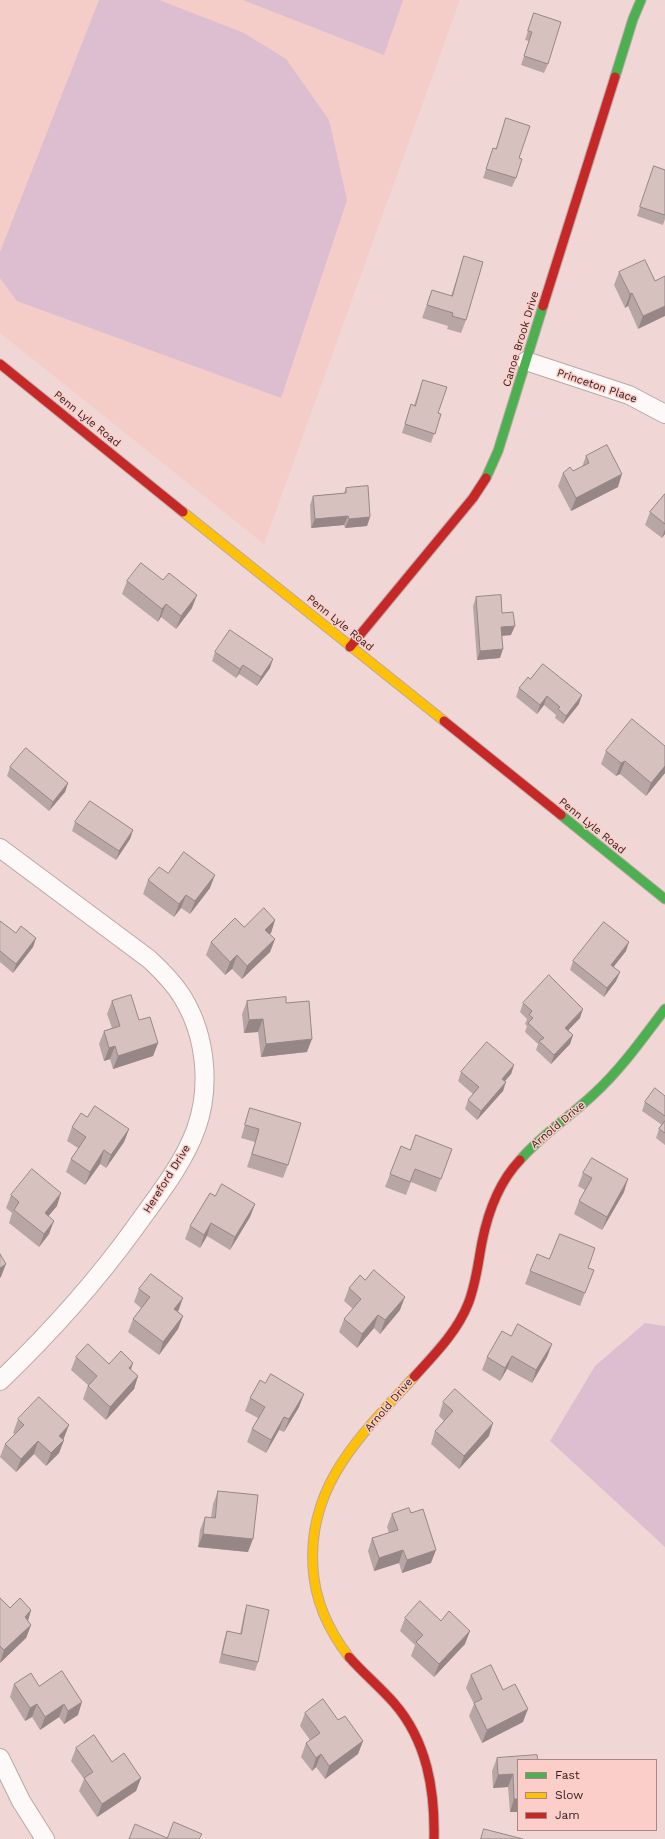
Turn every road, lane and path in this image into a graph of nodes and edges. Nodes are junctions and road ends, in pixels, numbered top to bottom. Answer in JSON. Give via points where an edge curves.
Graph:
{"nodes":[{"id":1,"x":641,"y":0,"type":"edge"},
{"id":2,"x":526,"y":361,"type":"junction"},
{"id":3,"x":0,"y":364,"type":"edge"},
{"id":4,"x":665,"y":414,"type":"edge"},
{"id":5,"x":350,"y":646,"type":"junction"},
{"id":6,"x":0,"y":848,"type":"edge"},
{"id":7,"x":665,"y":899,"type":"edge"},
{"id":8,"x":665,"y":1009,"type":"edge"},
{"id":9,"x":0,"y":1381,"type":"edge"},
{"id":10,"x":0,"y":1758,"type":"edge"},
{"id":11,"x":45,"y":1839,"type":"edge"},
{"id":12,"x":434,"y":1839,"type":"edge"}],
"edges":[{"from":1,"to":2,"type":"street","name":"Canoe Brook Drive"},
{"from":2,"to":4,"type":"street","name":"Princeton Place","via":[[629,395]]},
{"from":2,"to":5,"type":"street","name":"Canoe Brook Drive","via":[[488,474],[473,498]]},
{"from":3,"to":5,"type":"street","name":"Penn Lyle Road"},
{"from":5,"to":7,"type":"street","name":"Penn Lyle Road"},
{"from":6,"to":9,"type":"street","name":"Hereford Drive","via":[[149,959],[167,976],[183,998],[194,1022],[202,1048],[205,1075],[203,1102],[196,1128],[186,1151],[154,1202],[72,1306]]},
{"from":8,"to":12,"type":"street","name":"Arnold Drive","via":[[607,1082],[577,1111],[524,1154],[506,1178],[485,1228],[474,1287],[464,1314],[450,1336],[350,1450],[334,1472],[324,1492],[315,1522],[312,1550],[314,1581],[321,1606],[332,1632],[348,1655],[396,1705],[412,1730],[424,1756],[431,1783],[435,1811]]},
{"from":10,"to":11,"type":"street","via":[[21,1801]]}]}
